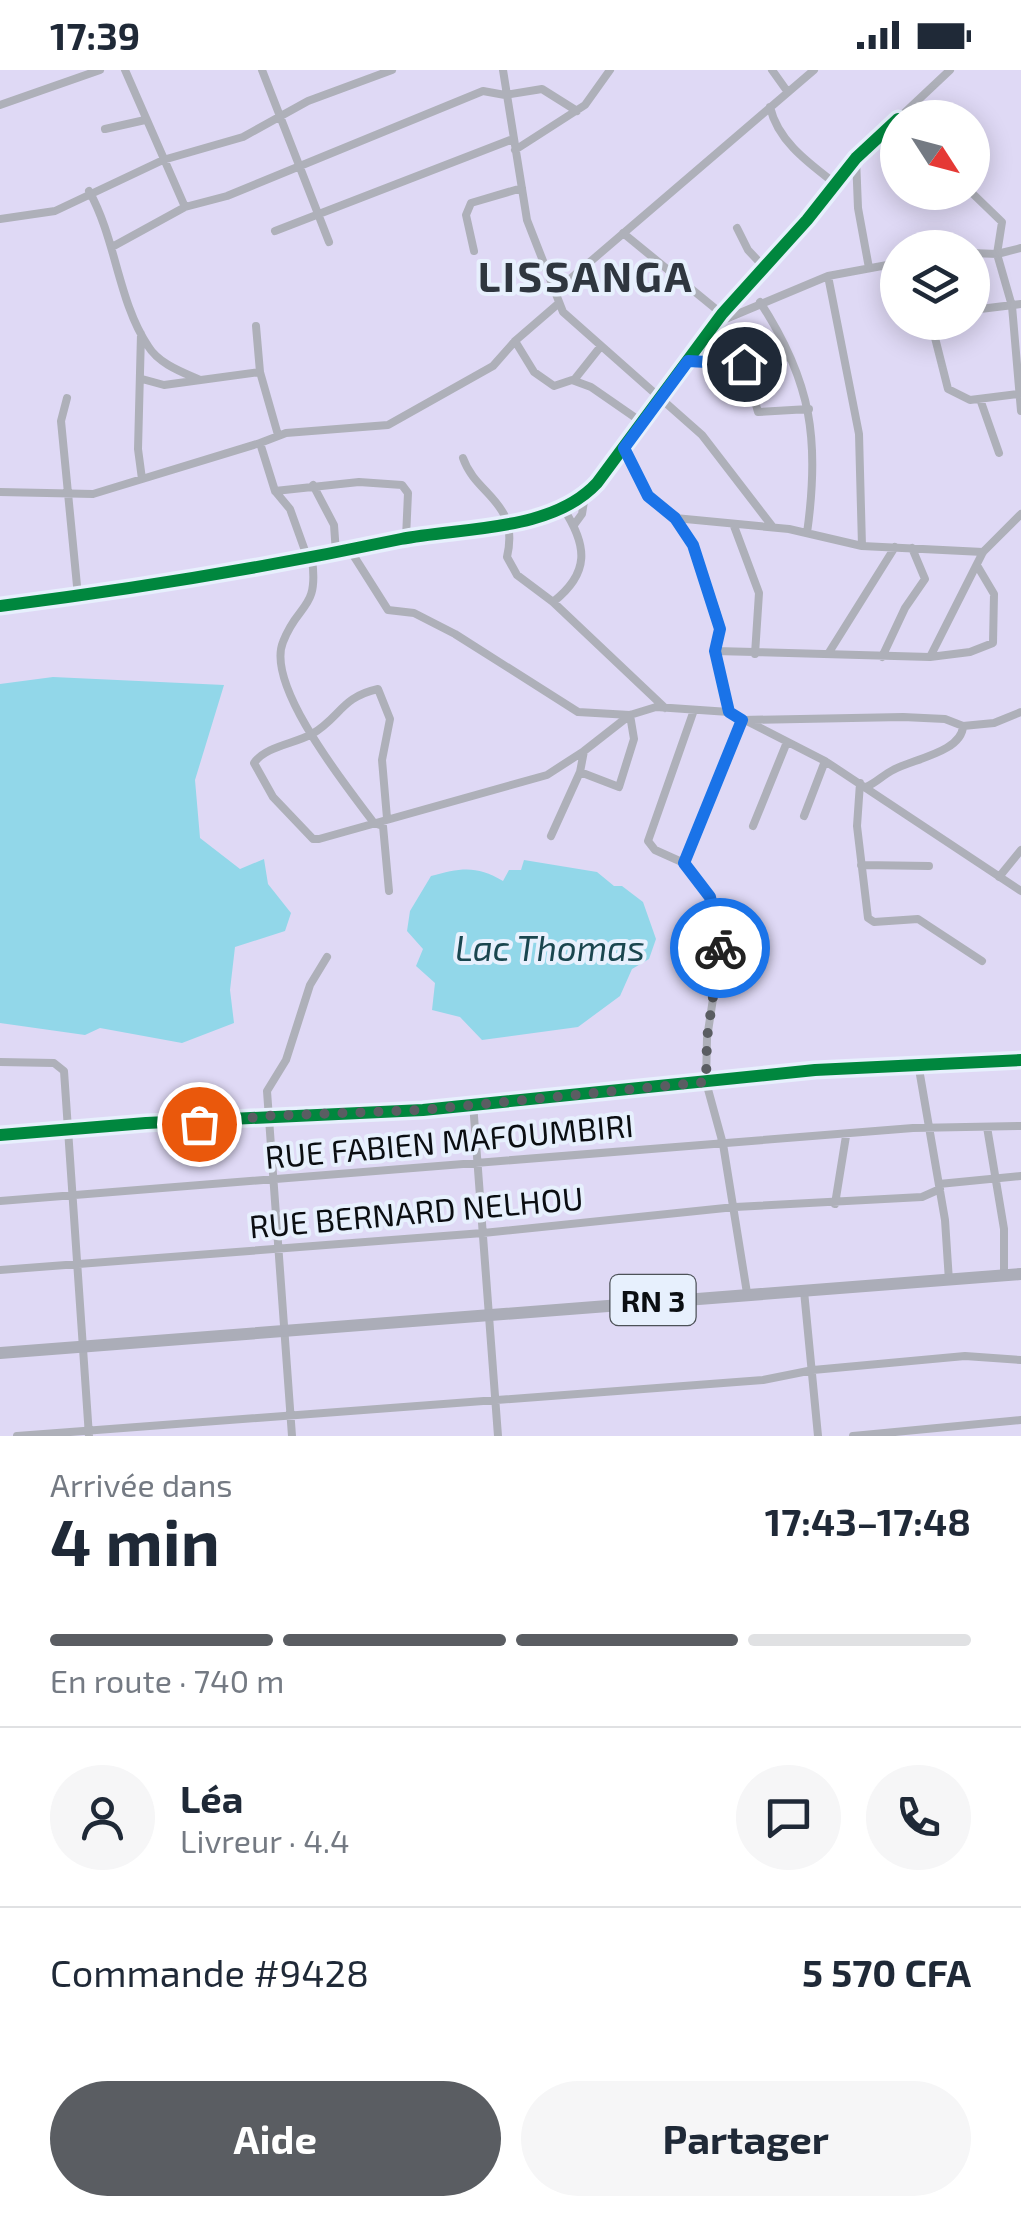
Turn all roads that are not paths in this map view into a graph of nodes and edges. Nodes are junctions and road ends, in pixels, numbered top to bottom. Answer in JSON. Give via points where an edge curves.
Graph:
{"nodes":[{"id":1,"x":100,"y":70,"type":"edge"},
{"id":2,"x":125,"y":70,"type":"edge"},
{"id":3,"x":262,"y":70,"type":"edge"},
{"id":4,"x":392,"y":70,"type":"edge"},
{"id":5,"x":502,"y":70,"type":"edge"},
{"id":6,"x":610,"y":70,"type":"edge"},
{"id":7,"x":772,"y":70,"type":"edge"},
{"id":8,"x":814,"y":70,"type":"edge"},
{"id":9,"x":950,"y":70,"type":"edge"},
{"id":10,"x":786,"y":91,"type":"junction"},
{"id":11,"x":504,"y":95,"type":"junction"},
{"id":12,"x":918,"y":100,"type":"edge"},
{"id":13,"x":0,"y":105,"type":"edge"},
{"id":14,"x":770,"y":107,"type":"junction"},
{"id":15,"x":577,"y":111,"type":"junction"},
{"id":16,"x":280,"y":116,"type":"junction"},
{"id":17,"x":144,"y":120,"type":"junction"},
{"id":18,"x":105,"y":128,"type":"dead end"},
{"id":19,"x":880,"y":136,"type":"edge"},
{"id":20,"x":512,"y":139,"type":"junction"},
{"id":21,"x":515,"y":150,"type":"junction"},
{"id":22,"x":856,"y":158,"type":"junction"},
{"id":23,"x":162,"y":160,"type":"junction"},
{"id":24,"x":302,"y":163,"type":"junction"},
{"id":25,"x":837,"y":185,"type":"junction"},
{"id":26,"x":522,"y":188,"type":"junction"},
{"id":27,"x":89,"y":192,"type":"junction"},
{"id":28,"x":185,"y":208,"type":"junction"},
{"id":29,"x":990,"y":210,"type":"edge"},
{"id":30,"x":322,"y":214,"type":"junction"},
{"id":31,"x":0,"y":219,"type":"edge"},
{"id":32,"x":736,"y":228,"type":"dead end"},
{"id":33,"x":275,"y":231,"type":"dead end"},
{"id":34,"x":623,"y":233,"type":"junction"},
{"id":35,"x":329,"y":242,"type":"dead end"},
{"id":36,"x":112,"y":247,"type":"junction"},
{"id":37,"x":1021,"y":248,"type":"edge"},
{"id":38,"x":474,"y":250,"type":"dead end"},
{"id":39,"x":990,"y":254,"type":"edge"},
{"id":40,"x":997,"y":254,"type":"junction"},
{"id":41,"x":764,"y":266,"type":"junction"},
{"id":42,"x":880,"y":266,"type":"edge"},
{"id":43,"x":869,"y":268,"type":"junction"},
{"id":44,"x":828,"y":276,"type":"junction"},
{"id":45,"x":556,"y":291,"type":"junction"},
{"id":46,"x":760,"y":302,"type":"junction"},
{"id":47,"x":559,"y":303,"type":"junction"},
{"id":48,"x":1017,"y":305,"type":"edge"},
{"id":49,"x":990,"y":308,"type":"edge"},
{"id":50,"x":722,"y":314,"type":"junction"},
{"id":51,"x":716,"y":323,"type":"junction"},
{"id":52,"x":256,"y":326,"type":"dead end"},
{"id":53,"x":141,"y":329,"type":"junction"},
{"id":54,"x":514,"y":340,"type":"junction"},
{"id":55,"x":934,"y":340,"type":"edge"},
{"id":56,"x":601,"y":346,"type":"junction"},
{"id":57,"x":789,"y":357,"type":"junction"},
{"id":58,"x":688,"y":361,"type":"junction"},
{"id":59,"x":732,"y":363,"type":"junction"},
{"id":60,"x":172,"y":367,"type":"junction"},
{"id":61,"x":260,"y":372,"type":"junction"},
{"id":62,"x":142,"y":380,"type":"junction"},
{"id":63,"x":200,"y":380,"type":"junction"},
{"id":64,"x":574,"y":380,"type":"junction"},
{"id":65,"x":164,"y":384,"type":"junction"},
{"id":66,"x":1018,"y":394,"type":"junction"},
{"id":67,"x":662,"y":396,"type":"junction"},
{"id":68,"x":66,"y":398,"type":"dead end"},
{"id":69,"x":980,"y":399,"type":"junction"},
{"id":70,"x":809,"y":409,"type":"junction"},
{"id":71,"x":1021,"y":411,"type":"edge"},
{"id":72,"x":643,"y":422,"type":"junction"},
{"id":73,"x":278,"y":435,"type":"junction"},
{"id":74,"x":260,"y":443,"type":"junction"},
{"id":75,"x":624,"y":448,"type":"junction"},
{"id":76,"x":999,"y":452,"type":"dead end"},
{"id":77,"x":463,"y":458,"type":"dead end"},
{"id":78,"x":142,"y":479,"type":"junction"},
{"id":79,"x":313,"y":484,"type":"junction"},
{"id":80,"x":67,"y":491,"type":"junction"},
{"id":81,"x":275,"y":491,"type":"junction"},
{"id":82,"x":0,"y":492,"type":"edge"},
{"id":83,"x":586,"y":496,"type":"junction"},
{"id":84,"x":563,"y":508,"type":"junction"},
{"id":85,"x":1021,"y":514,"type":"edge"},
{"id":86,"x":675,"y":518,"type":"junction"},
{"id":87,"x":504,"y":523,"type":"junction"},
{"id":88,"x":574,"y":525,"type":"junction"},
{"id":89,"x":734,"y":526,"type":"junction"},
{"id":90,"x":772,"y":526,"type":"junction"},
{"id":91,"x":807,"y":534,"type":"junction"},
{"id":92,"x":406,"y":538,"type":"junction"},
{"id":93,"x":862,"y":546,"type":"junction"},
{"id":94,"x":896,"y":547,"type":"junction"},
{"id":95,"x":912,"y":548,"type":"junction"},
{"id":96,"x":350,"y":550,"type":"junction"},
{"id":97,"x":982,"y":552,"type":"junction"},
{"id":98,"x":336,"y":553,"type":"junction"},
{"id":99,"x":310,"y":559,"type":"junction"},
{"id":100,"x":978,"y":568,"type":"junction"},
{"id":101,"x":78,"y":596,"type":"junction"},
{"id":102,"x":553,"y":602,"type":"junction"},
{"id":103,"x":0,"y":606,"type":"edge"},
{"id":104,"x":715,"y":651,"type":"junction"},
{"id":105,"x":754,"y":654,"type":"junction"},
{"id":106,"x":828,"y":654,"type":"junction"},
{"id":107,"x":930,"y":656,"type":"junction"},
{"id":108,"x":882,"y":657,"type":"junction"},
{"id":109,"x":665,"y":708,"type":"junction"},
{"id":110,"x":694,"y":710,"type":"junction"},
{"id":111,"x":729,"y":712,"type":"junction"},
{"id":112,"x":1021,"y":712,"type":"edge"},
{"id":113,"x":630,"y":715,"type":"junction"},
{"id":114,"x":742,"y":720,"type":"junction"},
{"id":115,"x":963,"y":726,"type":"junction"},
{"id":116,"x":312,"y":733,"type":"junction"},
{"id":117,"x":787,"y":742,"type":"junction"},
{"id":118,"x":584,"y":751,"type":"junction"},
{"id":119,"x":825,"y":761,"type":"junction"},
{"id":120,"x":580,"y":772,"type":"junction"},
{"id":121,"x":863,"y":785,"type":"junction"},
{"id":122,"x":804,"y":816,"type":"dead end"},
{"id":123,"x":387,"y":818,"type":"junction"},
{"id":124,"x":374,"y":823,"type":"junction"},
{"id":125,"x":752,"y":826,"type":"dead end"},
{"id":126,"x":551,"y":836,"type":"dead end"},
{"id":127,"x":1021,"y":850,"type":"edge"},
{"id":128,"x":684,"y":863,"type":"junction"},
{"id":129,"x":861,"y":864,"type":"junction"},
{"id":130,"x":930,"y":866,"type":"dead end"},
{"id":131,"x":999,"y":877,"type":"junction"},
{"id":132,"x":390,"y":891,"type":"dead end"},
{"id":133,"x":1021,"y":891,"type":"edge"},
{"id":134,"x":327,"y":957,"type":"dead end"},
{"id":135,"x":982,"y":961,"type":"dead end"},
{"id":136,"x":1021,"y":1060,"type":"edge"},
{"id":137,"x":0,"y":1062,"type":"edge"},
{"id":138,"x":918,"y":1063,"type":"junction"},
{"id":139,"x":706,"y":1082,"type":"junction"},
{"id":140,"x":473,"y":1103,"type":"junction"},
{"id":141,"x":266,"y":1116,"type":"junction"},
{"id":142,"x":1021,"y":1126,"type":"edge"},
{"id":143,"x":988,"y":1127,"type":"junction"},
{"id":144,"x":66,"y":1128,"type":"junction"},
{"id":145,"x":929,"y":1128,"type":"junction"},
{"id":146,"x":0,"y":1135,"type":"edge"},
{"id":147,"x":846,"y":1136,"type":"junction"},
{"id":148,"x":723,"y":1144,"type":"junction"},
{"id":149,"x":480,"y":1165,"type":"junction"},
{"id":150,"x":1021,"y":1176,"type":"edge"},
{"id":151,"x":271,"y":1180,"type":"junction"},
{"id":152,"x":994,"y":1180,"type":"junction"},
{"id":153,"x":940,"y":1186,"type":"junction"},
{"id":154,"x":89,"y":1193,"type":"junction"},
{"id":155,"x":70,"y":1194,"type":"junction"},
{"id":156,"x":0,"y":1202,"type":"edge"},
{"id":157,"x":836,"y":1204,"type":"junction"},
{"id":158,"x":734,"y":1208,"type":"junction"},
{"id":159,"x":70,"y":1210,"type":"junction"},
{"id":160,"x":483,"y":1233,"type":"junction"},
{"id":161,"x":279,"y":1248,"type":"junction"},
{"id":162,"x":74,"y":1261,"type":"junction"},
{"id":163,"x":0,"y":1270,"type":"edge"},
{"id":164,"x":1021,"y":1274,"type":"edge"},
{"id":165,"x":1004,"y":1275,"type":"junction"},
{"id":166,"x":949,"y":1281,"type":"junction"},
{"id":167,"x":804,"y":1292,"type":"junction"},
{"id":168,"x":747,"y":1293,"type":"junction"},
{"id":169,"x":487,"y":1314,"type":"junction"},
{"id":170,"x":286,"y":1330,"type":"junction"},
{"id":171,"x":81,"y":1346,"type":"junction"},
{"id":172,"x":0,"y":1353,"type":"edge"},
{"id":173,"x":1021,"y":1360,"type":"edge"},
{"id":174,"x":812,"y":1370,"type":"junction"},
{"id":175,"x":495,"y":1399,"type":"junction"},
{"id":176,"x":291,"y":1413,"type":"junction"},
{"id":177,"x":1021,"y":1420,"type":"edge"},
{"id":178,"x":88,"y":1433,"type":"edge"},
{"id":179,"x":17,"y":1436,"type":"edge"},
{"id":180,"x":292,"y":1436,"type":"edge"},
{"id":181,"x":498,"y":1436,"type":"edge"},
{"id":182,"x":818,"y":1436,"type":"edge"},
{"id":183,"x":852,"y":1436,"type":"edge"}],
"edges":[{"from":1,"to":13,"type":"street"},
{"from":2,"to":17,"type":"street"},
{"from":3,"to":16,"type":"street"},
{"from":4,"to":16,"type":"street"},
{"from":5,"to":11,"type":"street"},
{"from":6,"to":15,"type":"street"},
{"from":7,"to":10,"type":"street"},
{"from":8,"to":10,"type":"street"},
{"from":9,"to":12,"type":"street"},
{"from":10,"to":14,"type":"street"},
{"from":11,"to":15,"type":"street","via":[[542,89]]},
{"from":11,"to":20,"type":"street"},
{"from":11,"to":24,"type":"street","via":[[483,91]]},
{"from":14,"to":25,"type":"street","via":[[774,123],[803,158]]},
{"from":14,"to":34,"type":"street"},
{"from":15,"to":21,"type":"street"},
{"from":16,"to":23,"type":"street","via":[[243,136]]},
{"from":16,"to":24,"type":"street"},
{"from":17,"to":18,"type":"street"},
{"from":17,"to":23,"type":"street"},
{"from":19,"to":22,"type":"street"},
{"from":20,"to":21,"type":"street"},
{"from":20,"to":30,"type":"street"},
{"from":21,"to":26,"type":"street"},
{"from":22,"to":25,"type":"street"},
{"from":22,"to":43,"type":"street"},
{"from":23,"to":27,"type":"street"},
{"from":23,"to":28,"type":"street"},
{"from":24,"to":28,"type":"street"},
{"from":24,"to":30,"type":"street"},
{"from":25,"to":41,"type":"street"},
{"from":26,"to":38,"type":"street","via":[[470,202],[466,215]]},
{"from":26,"to":45,"type":"street","via":[[532,239]]},
{"from":27,"to":31,"type":"street","via":[[55,211]]},
{"from":27,"to":36,"type":"street"},
{"from":28,"to":36,"type":"street"},
{"from":29,"to":40,"type":"street","via":[[1002,222]]},
{"from":30,"to":33,"type":"street"},
{"from":30,"to":35,"type":"street"},
{"from":32,"to":41,"type":"street"},
{"from":34,"to":45,"type":"street"},
{"from":34,"to":50,"type":"street"},
{"from":36,"to":53,"type":"street"},
{"from":37,"to":40,"type":"street"},
{"from":39,"to":40,"type":"street"},
{"from":40,"to":48,"type":"street"},
{"from":41,"to":50,"type":"street"},
{"from":42,"to":43,"type":"street"},
{"from":43,"to":44,"type":"street"},
{"from":44,"to":46,"type":"street"},
{"from":44,"to":93,"type":"street","via":[[859,434]]},
{"from":45,"to":47,"type":"street"},
{"from":46,"to":51,"type":"street"},
{"from":46,"to":57,"type":"street"},
{"from":47,"to":54,"type":"street"},
{"from":47,"to":56,"type":"street","via":[[576,328]]},
{"from":48,"to":49,"type":"street"},
{"from":48,"to":66,"type":"street"},
{"from":50,"to":51,"type":"street"},
{"from":51,"to":58,"type":"street"},
{"from":52,"to":61,"type":"street"},
{"from":53,"to":60,"type":"street","via":[[148,347]]},
{"from":53,"to":62,"type":"street"},
{"from":54,"to":64,"type":"street","via":[[542,380],[554,386]]},
{"from":54,"to":73,"type":"street","via":[[496,364],[381,428]]},
{"from":55,"to":69,"type":"street","via":[[946,386],[966,400]]},
{"from":56,"to":64,"type":"street"},
{"from":56,"to":67,"type":"street"},
{"from":57,"to":59,"type":"street"},
{"from":57,"to":70,"type":"street"},
{"from":58,"to":59,"type":"street"},
{"from":58,"to":67,"type":"street"},
{"from":59,"to":70,"type":"street","via":[[748,377],[758,412]]},
{"from":60,"to":63,"type":"street"},
{"from":60,"to":65,"type":"street"},
{"from":61,"to":63,"type":"street"},
{"from":61,"to":73,"type":"street"},
{"from":62,"to":65,"type":"street"},
{"from":62,"to":78,"type":"street"},
{"from":63,"to":65,"type":"street"},
{"from":64,"to":72,"type":"street"},
{"from":66,"to":69,"type":"street"},
{"from":66,"to":71,"type":"street"},
{"from":67,"to":72,"type":"street"},
{"from":67,"to":90,"type":"street","via":[[728,464]]},
{"from":68,"to":80,"type":"street","via":[[61,421]]},
{"from":69,"to":76,"type":"street"},
{"from":70,"to":91,"type":"street","via":[[815,468]]},
{"from":72,"to":75,"type":"street"},
{"from":73,"to":74,"type":"street"},
{"from":74,"to":78,"type":"street"},
{"from":74,"to":81,"type":"street"},
{"from":75,"to":83,"type":"street"},
{"from":75,"to":86,"type":"street","via":[[648,496]]},
{"from":77,"to":87,"type":"street","via":[[468,474],[498,498]]},
{"from":78,"to":80,"type":"street","via":[[93,494]]},
{"from":79,"to":81,"type":"street"},
{"from":79,"to":92,"type":"street","via":[[405,486]]},
{"from":79,"to":98,"type":"street","via":[[334,526]]},
{"from":80,"to":82,"type":"street"},
{"from":80,"to":101,"type":"street"},
{"from":81,"to":99,"type":"street","via":[[290,509]]},
{"from":83,"to":84,"type":"street"},
{"from":83,"to":88,"type":"street"},
{"from":84,"to":87,"type":"street"},
{"from":84,"to":88,"type":"street"},
{"from":85,"to":97,"type":"street"},
{"from":86,"to":89,"type":"street"},
{"from":86,"to":104,"type":"street","via":[[693,545],[717,614]]},
{"from":87,"to":92,"type":"street"},
{"from":87,"to":102,"type":"street","via":[[507,557],[517,575]]},
{"from":88,"to":102,"type":"street","via":[[577,580]]},
{"from":89,"to":90,"type":"street"},
{"from":89,"to":105,"type":"street","via":[[759,593]]},
{"from":90,"to":91,"type":"street"},
{"from":91,"to":93,"type":"street"},
{"from":92,"to":96,"type":"street"},
{"from":93,"to":94,"type":"street"},
{"from":94,"to":95,"type":"street"},
{"from":94,"to":106,"type":"street"},
{"from":95,"to":97,"type":"street"},
{"from":95,"to":108,"type":"street","via":[[925,579]]},
{"from":96,"to":98,"type":"street"},
{"from":96,"to":113,"type":"street","via":[[388,610],[414,613],[455,634],[578,712]]},
{"from":97,"to":100,"type":"street"},
{"from":98,"to":99,"type":"street"},
{"from":99,"to":101,"type":"street"},
{"from":99,"to":116,"type":"street","via":[[315,591],[279,656]]},
{"from":100,"to":107,"type":"street"},
{"from":100,"to":107,"type":"street","via":[[994,594],[992,644]]},
{"from":101,"to":103,"type":"street"},
{"from":102,"to":109,"type":"street"},
{"from":104,"to":105,"type":"street"},
{"from":104,"to":111,"type":"street"},
{"from":105,"to":106,"type":"street"},
{"from":106,"to":108,"type":"street"},
{"from":107,"to":108,"type":"street"},
{"from":109,"to":110,"type":"street"},
{"from":109,"to":113,"type":"street"},
{"from":110,"to":111,"type":"street"},
{"from":110,"to":128,"type":"street","via":[[648,841]]},
{"from":111,"to":114,"type":"street"},
{"from":112,"to":115,"type":"street"},
{"from":113,"to":118,"type":"street"},
{"from":113,"to":120,"type":"street","via":[[634,738],[619,787]]},
{"from":114,"to":115,"type":"street","via":[[903,717]]},
{"from":114,"to":117,"type":"street"},
{"from":114,"to":128,"type":"street"},
{"from":115,"to":121,"type":"street","via":[[937,753]]},
{"from":116,"to":123,"type":"street","via":[[352,696],[381,692],[390,719],[382,760]]},
{"from":116,"to":124,"type":"street"},
{"from":116,"to":124,"type":"street","via":[[254,763],[273,796],[313,838]]},
{"from":117,"to":119,"type":"street"},
{"from":117,"to":125,"type":"street"},
{"from":118,"to":120,"type":"street"},
{"from":118,"to":123,"type":"street","via":[[547,776]]},
{"from":119,"to":121,"type":"street"},
{"from":119,"to":122,"type":"street"},
{"from":120,"to":126,"type":"street"},
{"from":121,"to":129,"type":"street"},
{"from":121,"to":131,"type":"street"},
{"from":123,"to":124,"type":"street"},
{"from":124,"to":132,"type":"street","via":[[384,832]]},
{"from":127,"to":131,"type":"street"},
{"from":128,"to":139,"type":"street","via":[[710,897],[721,938]]},
{"from":129,"to":130,"type":"street"},
{"from":129,"to":135,"type":"street","via":[[871,920],[918,920]]},
{"from":131,"to":133,"type":"street"},
{"from":134,"to":141,"type":"street","via":[[267,1091]]},
{"from":136,"to":138,"type":"street"},
{"from":137,"to":144,"type":"street","via":[[63,1067]]},
{"from":138,"to":139,"type":"street"},
{"from":138,"to":145,"type":"street"},
{"from":139,"to":140,"type":"street"},
{"from":139,"to":148,"type":"street"},
{"from":140,"to":141,"type":"street"},
{"from":140,"to":149,"type":"street"},
{"from":141,"to":144,"type":"street"},
{"from":141,"to":151,"type":"street"},
{"from":142,"to":143,"type":"street","name":"RUE FABIEN MAFOUMBIRI"},
{"from":143,"to":145,"type":"street","name":"RUE FABIEN MAFOUMBIRI"},
{"from":143,"to":152,"type":"street"},
{"from":144,"to":146,"type":"street"},
{"from":144,"to":155,"type":"street"},
{"from":145,"to":147,"type":"street","name":"RUE FABIEN MAFOUMBIRI"},
{"from":145,"to":153,"type":"street"},
{"from":147,"to":148,"type":"street","name":"RUE FABIEN MAFOUMBIRI"},
{"from":147,"to":157,"type":"street"},
{"from":148,"to":149,"type":"street","name":"RUE FABIEN MAFOUMBIRI"},
{"from":148,"to":158,"type":"street"},
{"from":149,"to":151,"type":"street","name":"RUE FABIEN MAFOUMBIRI"},
{"from":149,"to":160,"type":"street"},
{"from":150,"to":152,"type":"street","name":"RUE BERNARD NELHOU"},
{"from":151,"to":154,"type":"street","name":"RUE FABIEN MAFOUMBIRI"},
{"from":151,"to":161,"type":"street"},
{"from":152,"to":153,"type":"street","name":"RUE BERNARD NELHOU"},
{"from":152,"to":165,"type":"street"},
{"from":153,"to":157,"type":"street","name":"RUE BERNARD NELHOU","via":[[922,1197]]},
{"from":153,"to":166,"type":"street"},
{"from":154,"to":155,"type":"street","name":"RUE FABIEN MAFOUMBIRI"},
{"from":154,"to":159,"type":"street"},
{"from":155,"to":156,"type":"street","name":"RUE FABIEN MAFOUMBIRI"},
{"from":155,"to":159,"type":"street"},
{"from":157,"to":158,"type":"street","name":"RUE BERNARD NELHOU"},
{"from":158,"to":160,"type":"street","name":"RUE BERNARD NELHOU"},
{"from":158,"to":168,"type":"street"},
{"from":159,"to":162,"type":"street"},
{"from":160,"to":161,"type":"street","name":"RUE BERNARD NELHOU"},
{"from":160,"to":169,"type":"street"},
{"from":161,"to":162,"type":"street","name":"RUE BERNARD NELHOU"},
{"from":161,"to":170,"type":"street"},
{"from":162,"to":163,"type":"street","name":"RUE BERNARD NELHOU"},
{"from":162,"to":171,"type":"street"},
{"from":164,"to":165,"type":"highway","number":"RN 3"},
{"from":165,"to":166,"type":"highway","number":"RN 3"},
{"from":166,"to":167,"type":"highway","number":"RN 3"},
{"from":167,"to":168,"type":"highway","number":"RN 3"},
{"from":167,"to":174,"type":"street"},
{"from":168,"to":169,"type":"highway","number":"RN 3"},
{"from":169,"to":170,"type":"highway","number":"RN 3"},
{"from":169,"to":175,"type":"street"},
{"from":170,"to":171,"type":"highway","number":"RN 3"},
{"from":170,"to":176,"type":"street"},
{"from":171,"to":172,"type":"highway","number":"RN 3"},
{"from":171,"to":178,"type":"street"},
{"from":173,"to":174,"type":"street","via":[[967,1356]]},
{"from":174,"to":175,"type":"street","via":[[763,1380]]},
{"from":174,"to":182,"type":"street"},
{"from":175,"to":176,"type":"street"},
{"from":175,"to":181,"type":"street"},
{"from":176,"to":178,"type":"street"},
{"from":176,"to":180,"type":"street"},
{"from":177,"to":183,"type":"street"},
{"from":178,"to":179,"type":"street"}]}
